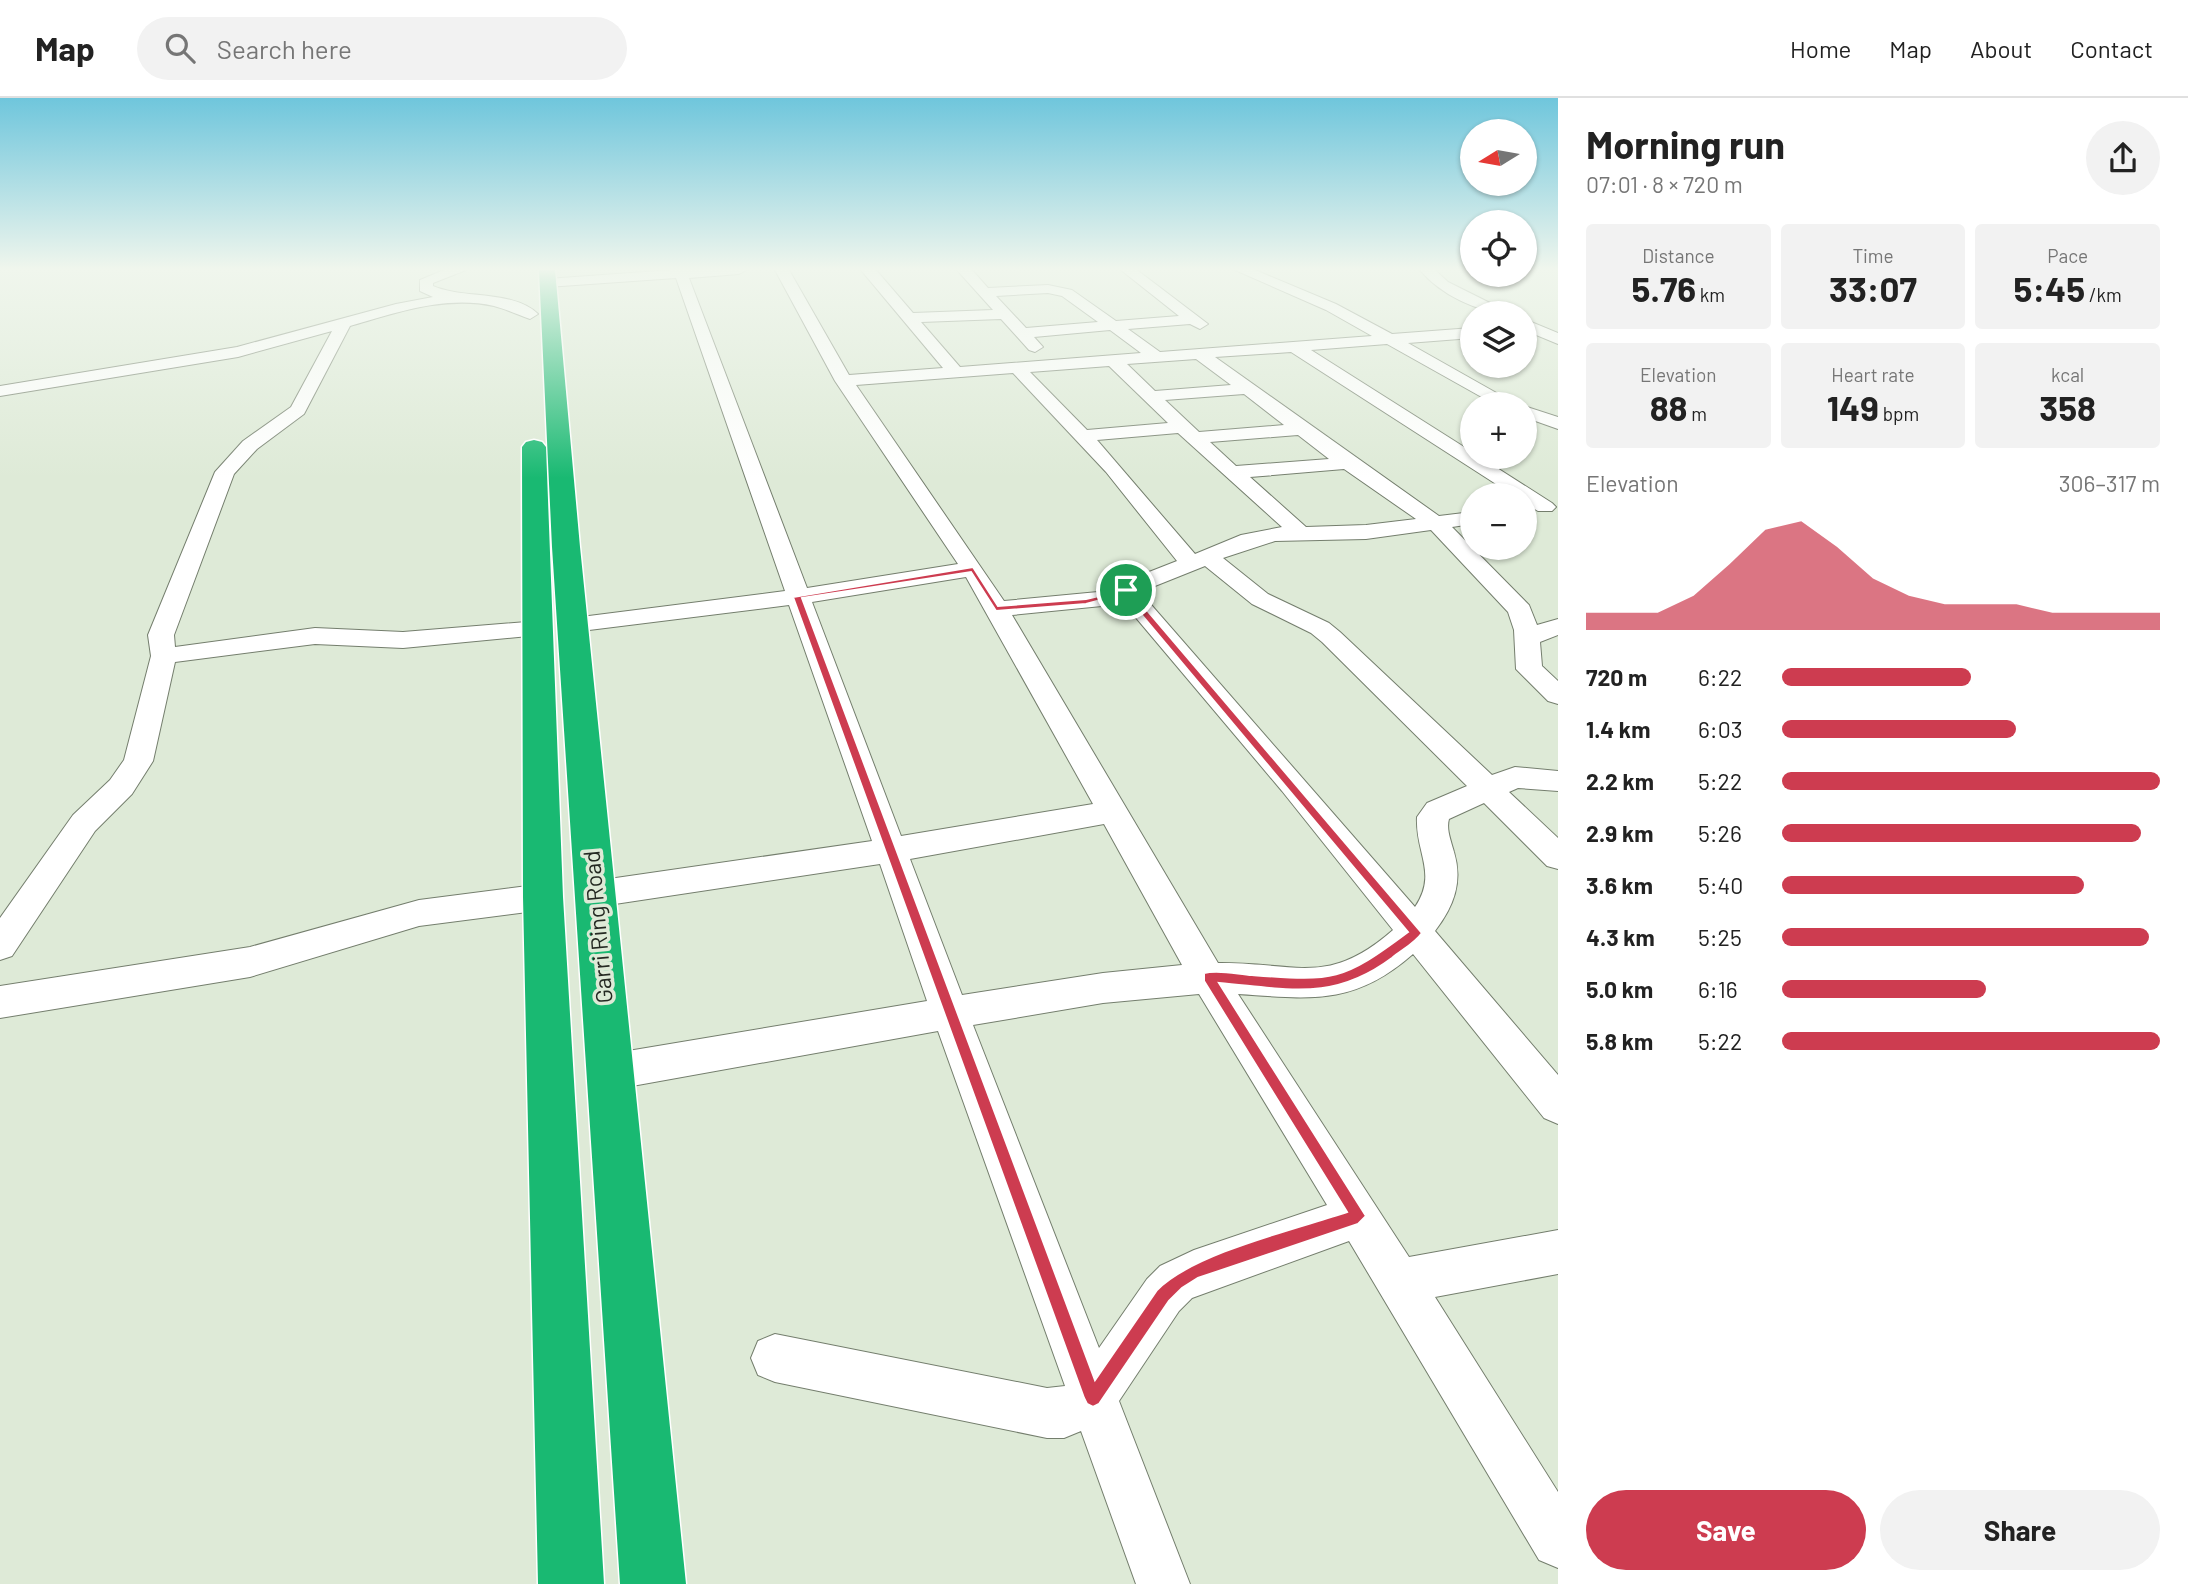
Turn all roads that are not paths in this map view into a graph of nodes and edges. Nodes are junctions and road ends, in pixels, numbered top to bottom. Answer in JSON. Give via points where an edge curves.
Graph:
{"nodes":[{"id":1,"x":285,"y":339,"type":"edge"},
{"id":2,"x":335,"y":339,"type":"edge"},
{"id":3,"x":541,"y":339,"type":"edge"},
{"id":4,"x":704,"y":339,"type":"edge"},
{"id":5,"x":821,"y":339,"type":"edge"},
{"id":6,"x":927,"y":339,"type":"edge"},
{"id":7,"x":1028,"y":339,"type":"edge"},
{"id":8,"x":1130,"y":339,"type":"edge"},
{"id":9,"x":1222,"y":339,"type":"edge"},
{"id":10,"x":1394,"y":339,"type":"edge"},
{"id":11,"x":1386,"y":340,"type":"junction"},
{"id":12,"x":1293,"y":346,"type":"junction"},
{"id":13,"x":1239,"y":351,"type":"junction"},
{"id":14,"x":1200,"y":354,"type":"junction"},
{"id":15,"x":1157,"y":357,"type":"junction"},
{"id":16,"x":1114,"y":361,"type":"junction"},
{"id":17,"x":1053,"y":366,"type":"junction"},
{"id":18,"x":1017,"y":368,"type":"junction"},
{"id":19,"x":956,"y":373,"type":"junction"},
{"id":20,"x":844,"y":381,"type":"junction"},
{"id":21,"x":1247,"y":389,"type":"junction"},
{"id":22,"x":0,"y":391,"type":"edge"},
{"id":23,"x":1486,"y":392,"type":"edge"},
{"id":24,"x":1152,"y":396,"type":"junction"},
{"id":25,"x":1537,"y":416,"type":"edge"},
{"id":26,"x":1558,"y":423,"type":"edge"},
{"id":27,"x":1302,"y":429,"type":"junction"},
{"id":28,"x":1190,"y":433,"type":"junction"},
{"id":29,"x":1083,"y":436,"type":"junction"},
{"id":30,"x":1348,"y":463,"type":"junction"},
{"id":31,"x":1231,"y":472,"type":"junction"},
{"id":32,"x":1542,"y":508,"type":"edge"},
{"id":33,"x":1460,"y":520,"type":"edge"},
{"id":34,"x":1437,"y":524,"type":"junction"},
{"id":35,"x":1298,"y":531,"type":"junction"},
{"id":36,"x":1200,"y":562,"type":"junction"},
{"id":37,"x":973,"y":569,"type":"junction"},
{"id":38,"x":1126,"y":590,"type":"junction"},
{"id":39,"x":797,"y":597,"type":"junction"},
{"id":40,"x":996,"y":609,"type":"junction"},
{"id":41,"x":556,"y":626,"type":"junction"},
{"id":42,"x":1558,"y":626,"type":"edge"},
{"id":43,"x":1527,"y":638,"type":"junction"},
{"id":44,"x":164,"y":656,"type":"junction"},
{"id":45,"x":1558,"y":695,"type":"edge"},
{"id":46,"x":1558,"y":781,"type":"edge"},
{"id":47,"x":1489,"y":787,"type":"junction"},
{"id":48,"x":1114,"y":811,"type":"junction"},
{"id":49,"x":892,"y":850,"type":"junction"},
{"id":50,"x":1558,"y":857,"type":"edge"},
{"id":51,"x":595,"y":894,"type":"junction"},
{"id":52,"x":543,"y":897,"type":"junction"},
{"id":53,"x":1416,"y":933,"type":"junction"},
{"id":54,"x":0,"y":946,"type":"edge"},
{"id":55,"x":1208,"y":977,"type":"junction"},
{"id":56,"x":0,"y":1002,"type":"edge"},
{"id":57,"x":950,"y":1013,"type":"junction"},
{"id":58,"x":610,"y":1072,"type":"junction"},
{"id":59,"x":1558,"y":1105,"type":"edge"},
{"id":60,"x":1358,"y":1216,"type":"junction"},
{"id":61,"x":1558,"y":1252,"type":"edge"},
{"id":62,"x":1399,"y":1280,"type":"junction"},
{"id":63,"x":775,"y":1358,"type":"dead end"},
{"id":64,"x":1093,"y":1398,"type":"junction"},
{"id":65,"x":1558,"y":1541,"type":"edge"},
{"id":66,"x":571,"y":1584,"type":"edge"},
{"id":67,"x":653,"y":1584,"type":"edge"},
{"id":68,"x":1163,"y":1584,"type":"edge"}],
"edges":[{"from":1,"to":22,"type":"street","via":[[238,352]]},
{"from":2,"to":44,"type":"street","via":[[298,410],[250,445],[225,472],[161,635]]},
{"from":3,"to":41,"type":"highway","name":"Garri Ring Road"},
{"from":4,"to":39,"type":"street"},
{"from":5,"to":20,"type":"street"},
{"from":6,"to":19,"type":"street"},
{"from":7,"to":17,"type":"street"},
{"from":8,"to":15,"type":"street"},
{"from":9,"to":13,"type":"street"},
{"from":10,"to":11,"type":"street"},
{"from":11,"to":12,"type":"street"},
{"from":11,"to":23,"type":"street"},
{"from":12,"to":13,"type":"street"},
{"from":12,"to":32,"type":"street"},
{"from":13,"to":14,"type":"street"},
{"from":14,"to":15,"type":"street"},
{"from":14,"to":21,"type":"street"},
{"from":15,"to":16,"type":"street"},
{"from":16,"to":17,"type":"street"},
{"from":16,"to":24,"type":"street"},
{"from":17,"to":18,"type":"street"},
{"from":18,"to":19,"type":"street"},
{"from":18,"to":29,"type":"street"},
{"from":19,"to":20,"type":"street"},
{"from":20,"to":37,"type":"street"},
{"from":21,"to":24,"type":"street"},
{"from":21,"to":27,"type":"street"},
{"from":24,"to":28,"type":"street"},
{"from":25,"to":26,"type":"street"},
{"from":27,"to":28,"type":"street"},
{"from":27,"to":30,"type":"street"},
{"from":28,"to":29,"type":"street"},
{"from":28,"to":31,"type":"street"},
{"from":29,"to":36,"type":"street"},
{"from":30,"to":31,"type":"street"},
{"from":30,"to":34,"type":"street"},
{"from":31,"to":35,"type":"street"},
{"from":33,"to":34,"type":"street"},
{"from":34,"to":35,"type":"street","via":[[1366,532]]},
{"from":34,"to":43,"type":"street","via":[[1520,610]]},
{"from":35,"to":36,"type":"street","via":[[1249,540]]},
{"from":36,"to":38,"type":"street"},
{"from":36,"to":47,"type":"street","via":[[1331,636]]},
{"from":37,"to":39,"type":"street"},
{"from":37,"to":40,"type":"street"},
{"from":38,"to":40,"type":"street","via":[[1086,602]]},
{"from":38,"to":53,"type":"street"},
{"from":39,"to":41,"type":"street"},
{"from":39,"to":49,"type":"street"},
{"from":40,"to":48,"type":"street"},
{"from":41,"to":44,"type":"street","via":[[402,639],[315,636]]},
{"from":41,"to":51,"type":"highway","name":"Garri Ring Road"},
{"from":41,"to":52,"type":"highway","name":"Garri Ring Road"},
{"from":42,"to":43,"type":"street"},
{"from":43,"to":45,"type":"street","via":[[1528,669]]},
{"from":44,"to":54,"type":"street","via":[[131,775],[76,833]]},
{"from":46,"to":47,"type":"street","via":[[1515,777]]},
{"from":47,"to":50,"type":"street"},
{"from":47,"to":53,"type":"street","via":[[1432,817],[1443,877]]},
{"from":48,"to":49,"type":"street"},
{"from":48,"to":55,"type":"street"},
{"from":49,"to":51,"type":"street"},
{"from":49,"to":57,"type":"street"},
{"from":51,"to":58,"type":"highway","name":"Garri Ring Road"},
{"from":52,"to":56,"type":"street","via":[[419,913],[250,962]]},
{"from":52,"to":66,"type":"highway","name":"Garri Ring Road"},
{"from":53,"to":55,"type":"street","via":[[1365,971],[1335,982],[1311,985]]},
{"from":53,"to":59,"type":"street"},
{"from":55,"to":57,"type":"street","via":[[1062,993]]},
{"from":55,"to":60,"type":"street"},
{"from":57,"to":58,"type":"street"},
{"from":57,"to":64,"type":"street"},
{"from":58,"to":67,"type":"highway","name":"Garri Ring Road"},
{"from":60,"to":62,"type":"street"},
{"from":60,"to":64,"type":"street","via":[[1176,1282]]},
{"from":61,"to":62,"type":"street"},
{"from":62,"to":65,"type":"street"},
{"from":63,"to":64,"type":"street","via":[[1047,1413],[1064,1413]]},
{"from":64,"to":68,"type":"street"}]}
